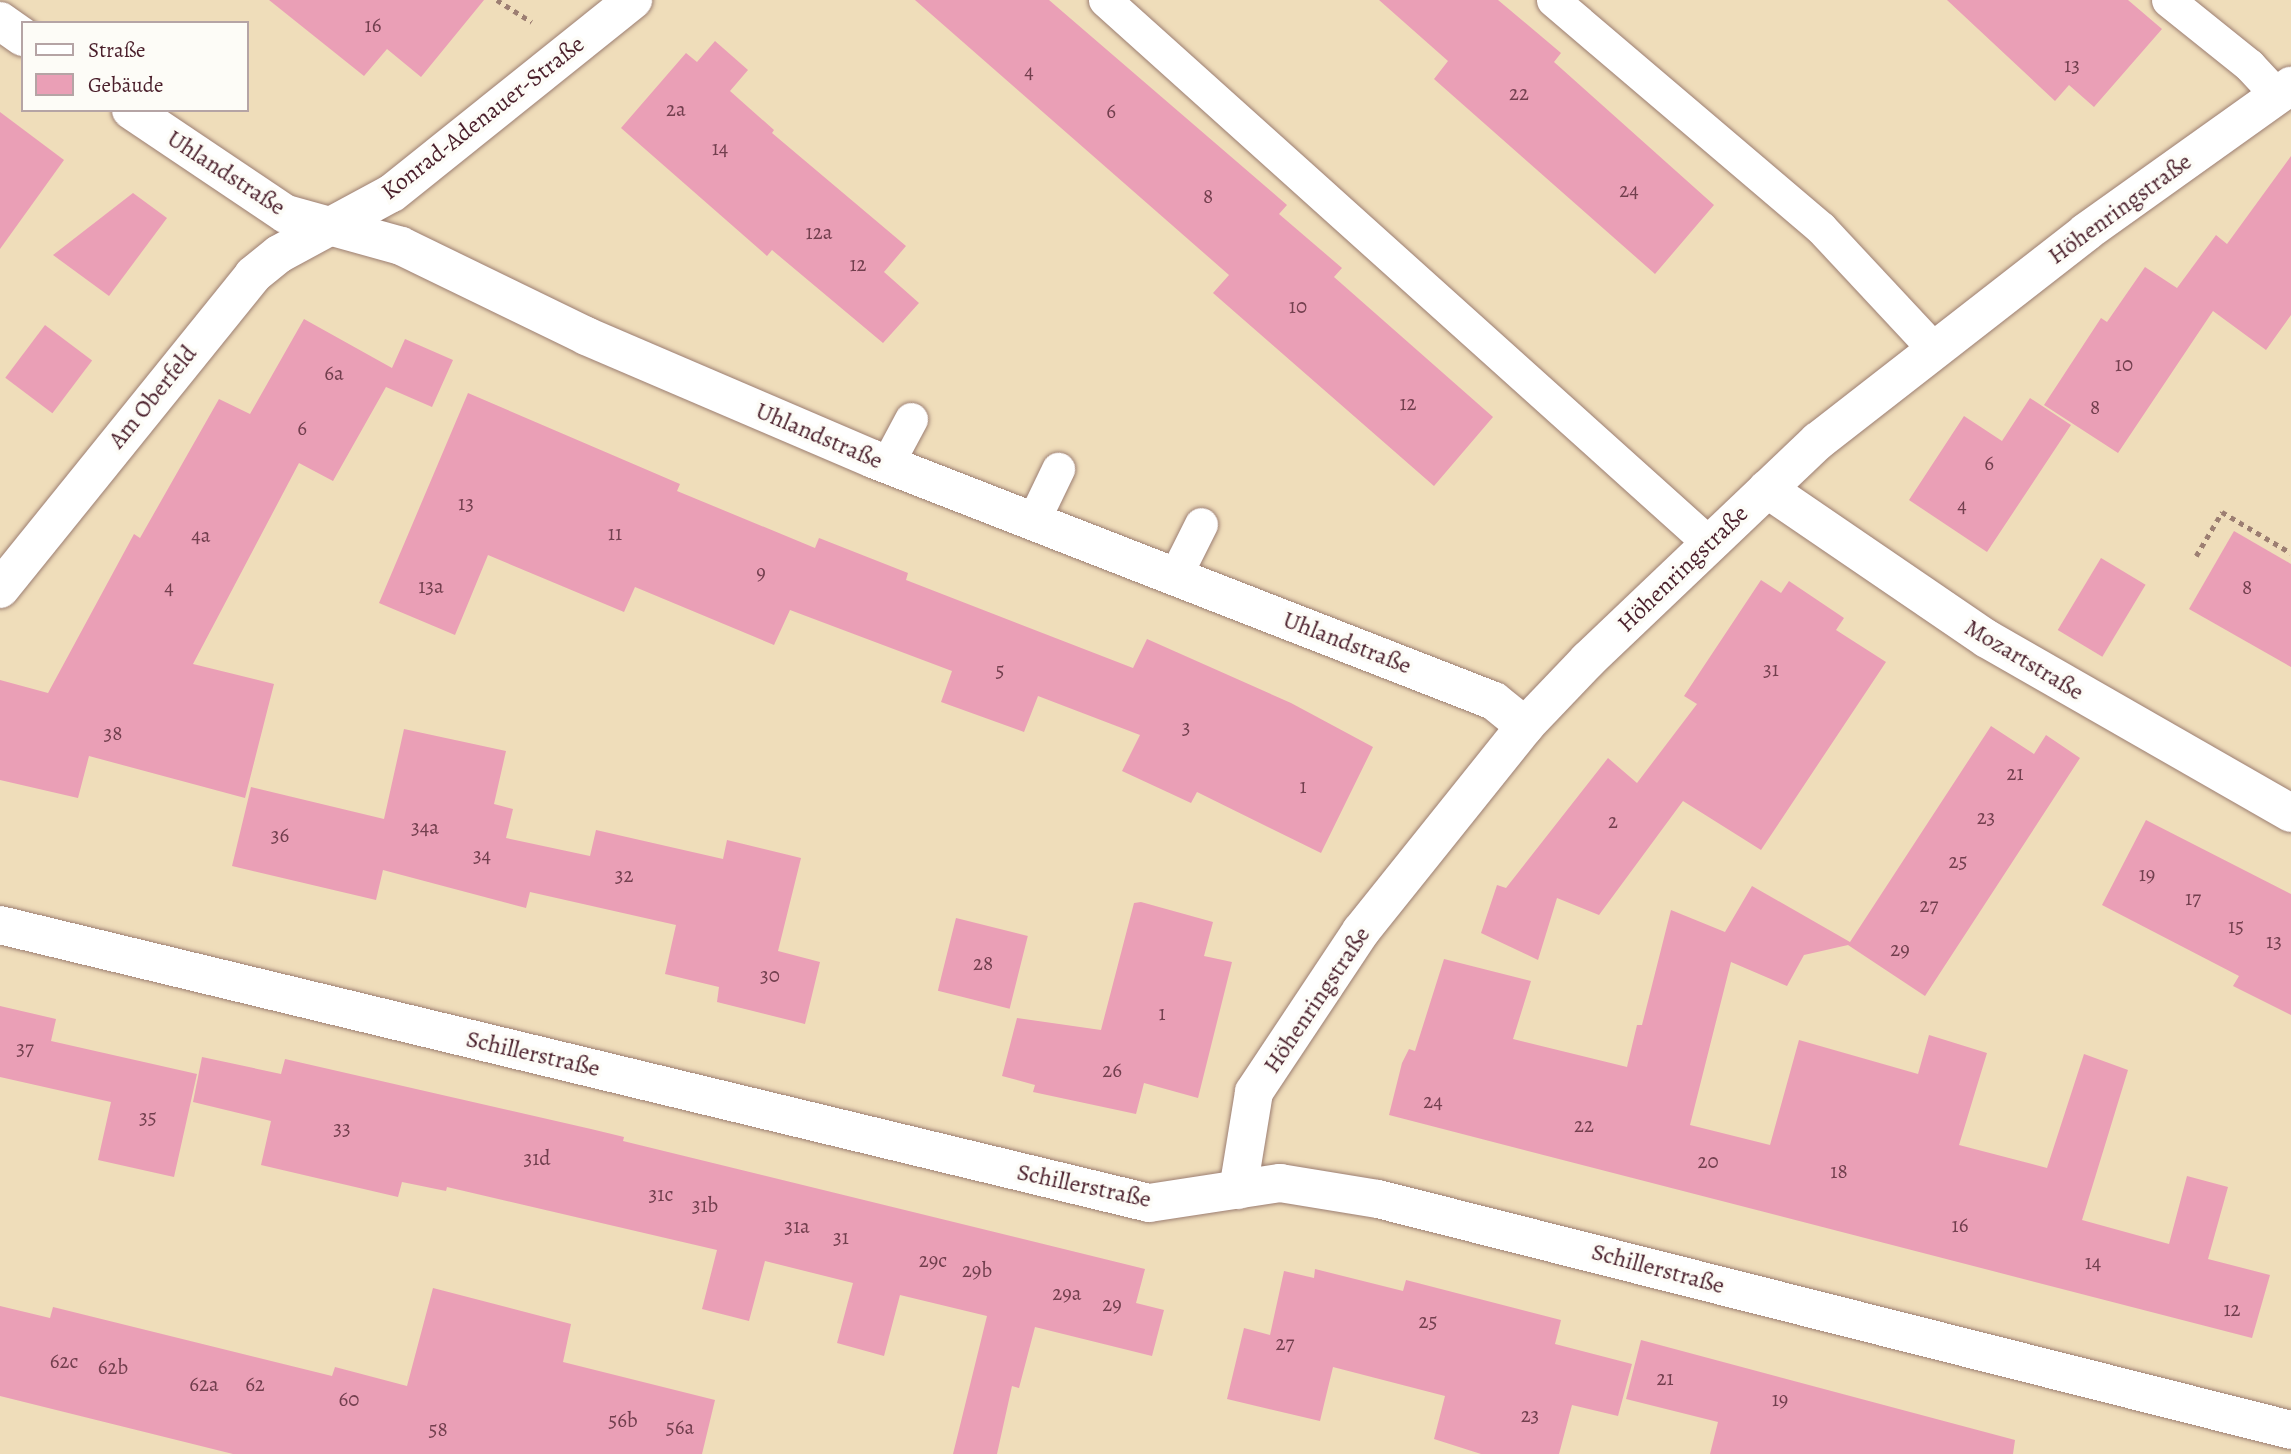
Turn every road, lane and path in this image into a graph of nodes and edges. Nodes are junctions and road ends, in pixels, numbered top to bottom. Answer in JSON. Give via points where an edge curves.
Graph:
{"nodes":[{"id":1,"x":633,"y":0,"type":"edge"},
{"id":2,"x":1105,"y":0,"type":"edge"},
{"id":3,"x":1553,"y":0,"type":"edge"},
{"id":4,"x":2168,"y":0,"type":"edge"},
{"id":5,"x":0,"y":21,"type":"edge"},
{"id":6,"x":21,"y":36,"type":"edge"},
{"id":7,"x":2284,"y":90,"type":"edge"},
{"id":8,"x":134,"y":112,"type":"edge"},
{"id":9,"x":328,"y":229,"type":"junction"},
{"id":10,"x":1933,"y":348,"type":"junction"},
{"id":11,"x":911,"y":419,"type":"dead end"},
{"id":12,"x":887,"y":464,"type":"junction"},
{"id":13,"x":1058,"y":470,"type":"dead end"},
{"id":14,"x":1767,"y":489,"type":"junction"},
{"id":15,"x":1033,"y":521,"type":"junction"},
{"id":16,"x":1201,"y":524,"type":"dead end"},
{"id":17,"x":1710,"y":544,"type":"junction"},
{"id":18,"x":2291,"y":553,"type":"edge"},
{"id":19,"x":2196,"y":556,"type":"dead end"},
{"id":20,"x":1175,"y":576,"type":"junction"},
{"id":21,"x":0,"y":589,"type":"edge"},
{"id":22,"x":1525,"y":726,"type":"junction"},
{"id":23,"x":2291,"y":813,"type":"edge"},
{"id":24,"x":0,"y":925,"type":"edge"},
{"id":25,"x":1238,"y":1190,"type":"junction"},
{"id":26,"x":2291,"y":1430,"type":"edge"}],
"edges":[{"from":1,"to":9,"type":"street","name":"Konrad-Adenauer-Straße","via":[[391,193]]},
{"from":2,"to":17,"type":"lane"},
{"from":3,"to":10,"type":"lane","via":[[1821,228]]},
{"from":4,"to":7,"type":"lane"},
{"from":5,"to":6,"type":"street"},
{"from":7,"to":10,"type":"street","name":"Höhenringstraße"},
{"from":8,"to":9,"type":"street","name":"Uhlandstraße","via":[[274,206]]},
{"from":9,"to":12,"type":"street","name":"Uhlandstraße","via":[[401,246],[586,336]]},
{"from":9,"to":21,"type":"street","name":"Am Oberfeld","via":[[279,254],[253,275]]},
{"from":10,"to":14,"type":"street","name":"Höhenringstraße"},
{"from":11,"to":12,"type":"lane"},
{"from":12,"to":15,"type":"street","name":"Uhlandstraße"},
{"from":13,"to":15,"type":"lane"},
{"from":14,"to":17,"type":"street","name":"Höhenringstraße"},
{"from":14,"to":23,"type":"street","name":"Mozartstraße","via":[[1987,639]]},
{"from":15,"to":20,"type":"street","name":"Uhlandstraße"},
{"from":16,"to":20,"type":"lane"},
{"from":17,"to":22,"type":"street","name":"Höhenringstraße"},
{"from":18,"to":19,"type":"path","via":[[2222,512]]},
{"from":20,"to":22,"type":"street","name":"Uhlandstraße","via":[[1494,701]]},
{"from":22,"to":25,"type":"street","name":"Höhenringstraße","via":[[1362,931],[1254,1092]]},
{"from":24,"to":25,"type":"street","name":"Schillerstraße","via":[[1149,1203]]},
{"from":25,"to":26,"type":"street","name":"Schillerstraße","via":[[1280,1183],[1378,1199]]}]}
